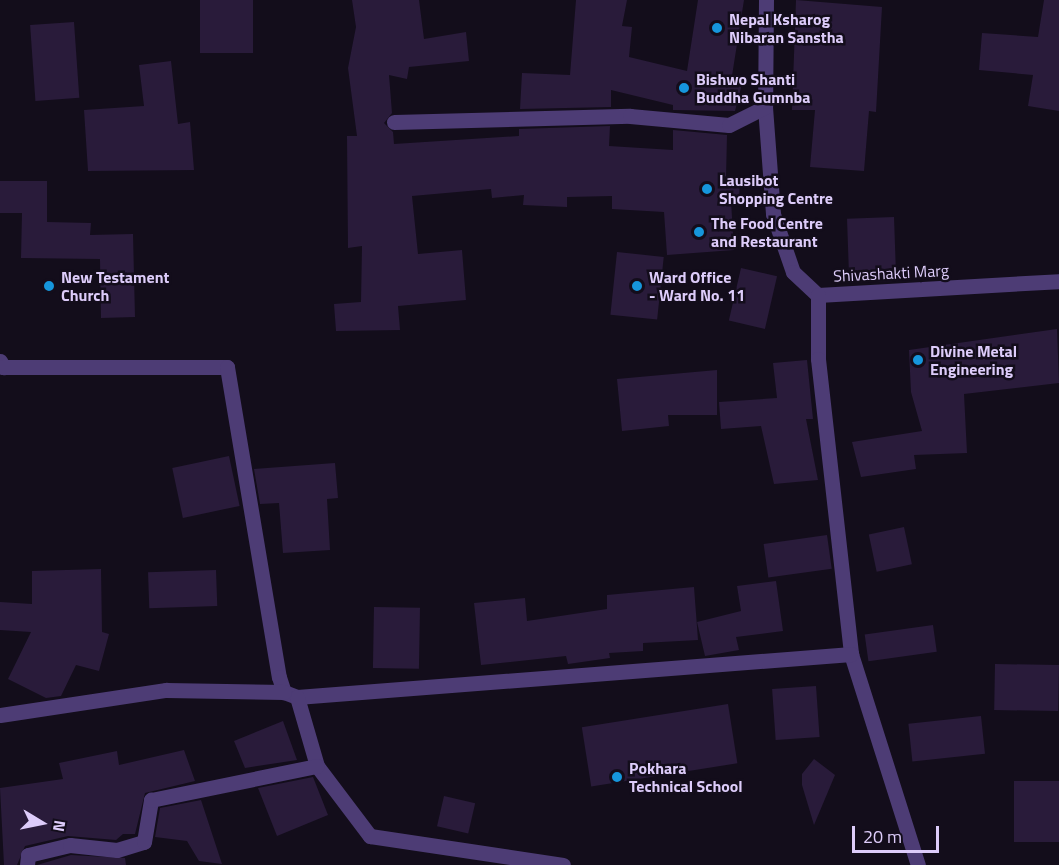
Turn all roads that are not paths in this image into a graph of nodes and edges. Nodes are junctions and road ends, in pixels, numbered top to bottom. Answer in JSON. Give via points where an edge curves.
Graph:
{"nodes":[{"id":1,"x":766,"y":0,"type":"edge"},
{"id":2,"x":765,"y":107,"type":"junction"},
{"id":3,"x":394,"y":122,"type":"dead end"},
{"id":4,"x":1059,"y":281,"type":"edge"},
{"id":5,"x":818,"y":295,"type":"junction"},
{"id":6,"x":0,"y":360,"type":"edge"},
{"id":7,"x":851,"y":654,"type":"junction"},
{"id":8,"x":290,"y":694,"type":"junction"},
{"id":9,"x":0,"y":715,"type":"edge"},
{"id":10,"x":317,"y":766,"type":"junction"},
{"id":11,"x":27,"y":865,"type":"edge"},
{"id":12,"x":563,"y":865,"type":"edge"},
{"id":13,"x":918,"y":865,"type":"edge"}],
"edges":[{"from":1,"to":2,"type":"street","name":"Shivashakti Marg"},
{"from":2,"to":3,"type":"street","via":[[729,124],[630,116]]},
{"from":2,"to":5,"type":"street","name":"Shivashakti Marg","via":[[773,214],[793,272]]},
{"from":4,"to":5,"type":"street","name":"Shivashakti Marg"},
{"from":5,"to":7,"type":"street","via":[[818,359]]},
{"from":6,"to":8,"type":"street","via":[[3,367],[227,367]]},
{"from":7,"to":8,"type":"street"},
{"from":7,"to":13,"type":"street"},
{"from":8,"to":9,"type":"street","via":[[166,690]]},
{"from":8,"to":10,"type":"street"},
{"from":10,"to":11,"type":"street","via":[[151,800],[144,842],[117,850],[70,844],[28,855]]},
{"from":10,"to":12,"type":"street","via":[[370,836]]}]}
